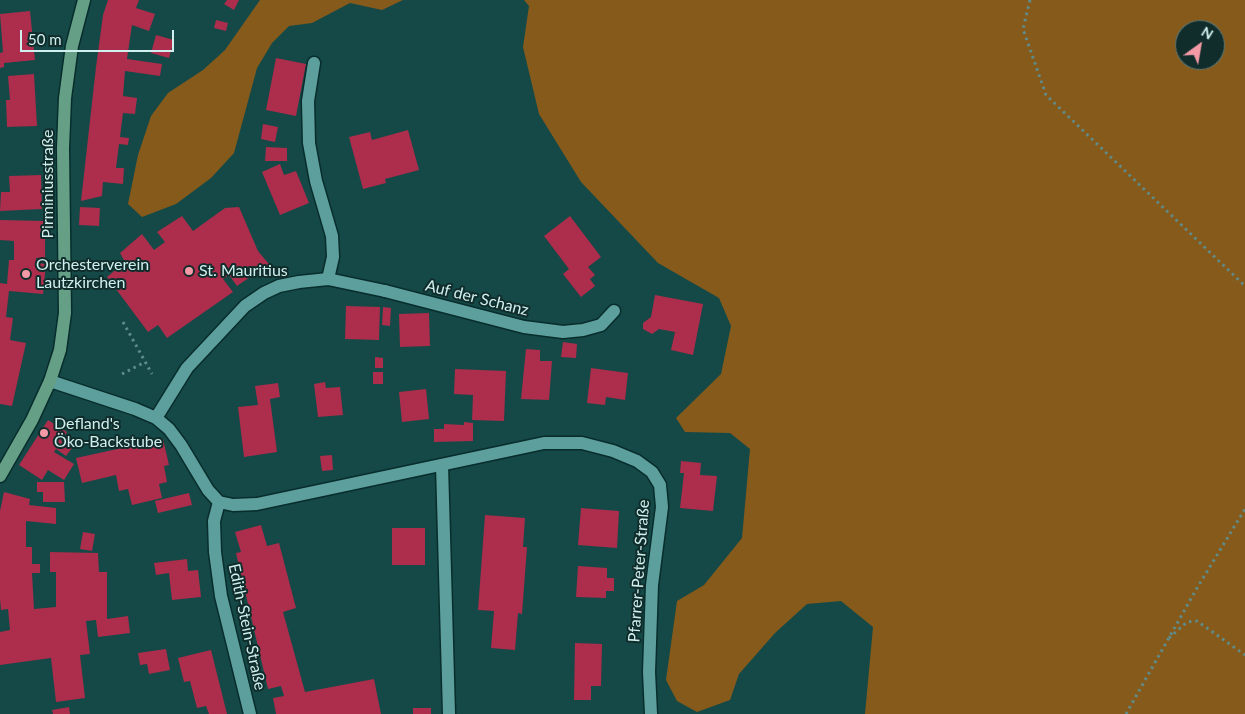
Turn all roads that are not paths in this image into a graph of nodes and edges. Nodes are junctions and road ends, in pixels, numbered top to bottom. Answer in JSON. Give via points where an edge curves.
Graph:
{"nodes":[{"id":1,"x":84,"y":0,"type":"edge"},
{"id":2,"x":314,"y":63,"type":"dead end"},
{"id":3,"x":328,"y":279,"type":"junction"},
{"id":4,"x":614,"y":311,"type":"dead end"},
{"id":5,"x":50,"y":381,"type":"junction"},
{"id":6,"x":156,"y":418,"type":"junction"},
{"id":7,"x":442,"y":465,"type":"junction"},
{"id":8,"x":0,"y":476,"type":"edge"},
{"id":9,"x":219,"y":502,"type":"junction"},
{"id":10,"x":250,"y":714,"type":"edge"},
{"id":11,"x":449,"y":714,"type":"edge"},
{"id":12,"x":651,"y":714,"type":"edge"}],
"edges":[{"from":1,"to":5,"type":"main road","name":"Pirminiusstraße","via":[[67,75],[62,148],[65,312],[60,350]]},
{"from":2,"to":3,"type":"street","via":[[308,101],[309,143],[332,236],[333,257]]},
{"from":3,"to":4,"type":"street","name":"Auf der Schanz","via":[[524,327],[563,332],[601,325]]},
{"from":3,"to":6,"type":"street","name":"Auf der Schanz","via":[[279,286],[245,306],[186,368]]},
{"from":5,"to":6,"type":"street"},
{"from":5,"to":8,"type":"main road","name":"Pirminiusstraße"},
{"from":6,"to":9,"type":"street","via":[[169,429]]},
{"from":7,"to":9,"type":"street","name":"Pfarrer-Peter-Straße","via":[[257,504]]},
{"from":7,"to":11,"type":"street"},
{"from":7,"to":12,"type":"street","name":"Pfarrer-Peter-Straße","via":[[544,443],[582,443],[614,451],[652,472],[660,485],[662,507],[652,584]]},
{"from":9,"to":10,"type":"street","name":"Edith-Stein-Straße","via":[[214,521],[221,596]]}]}
